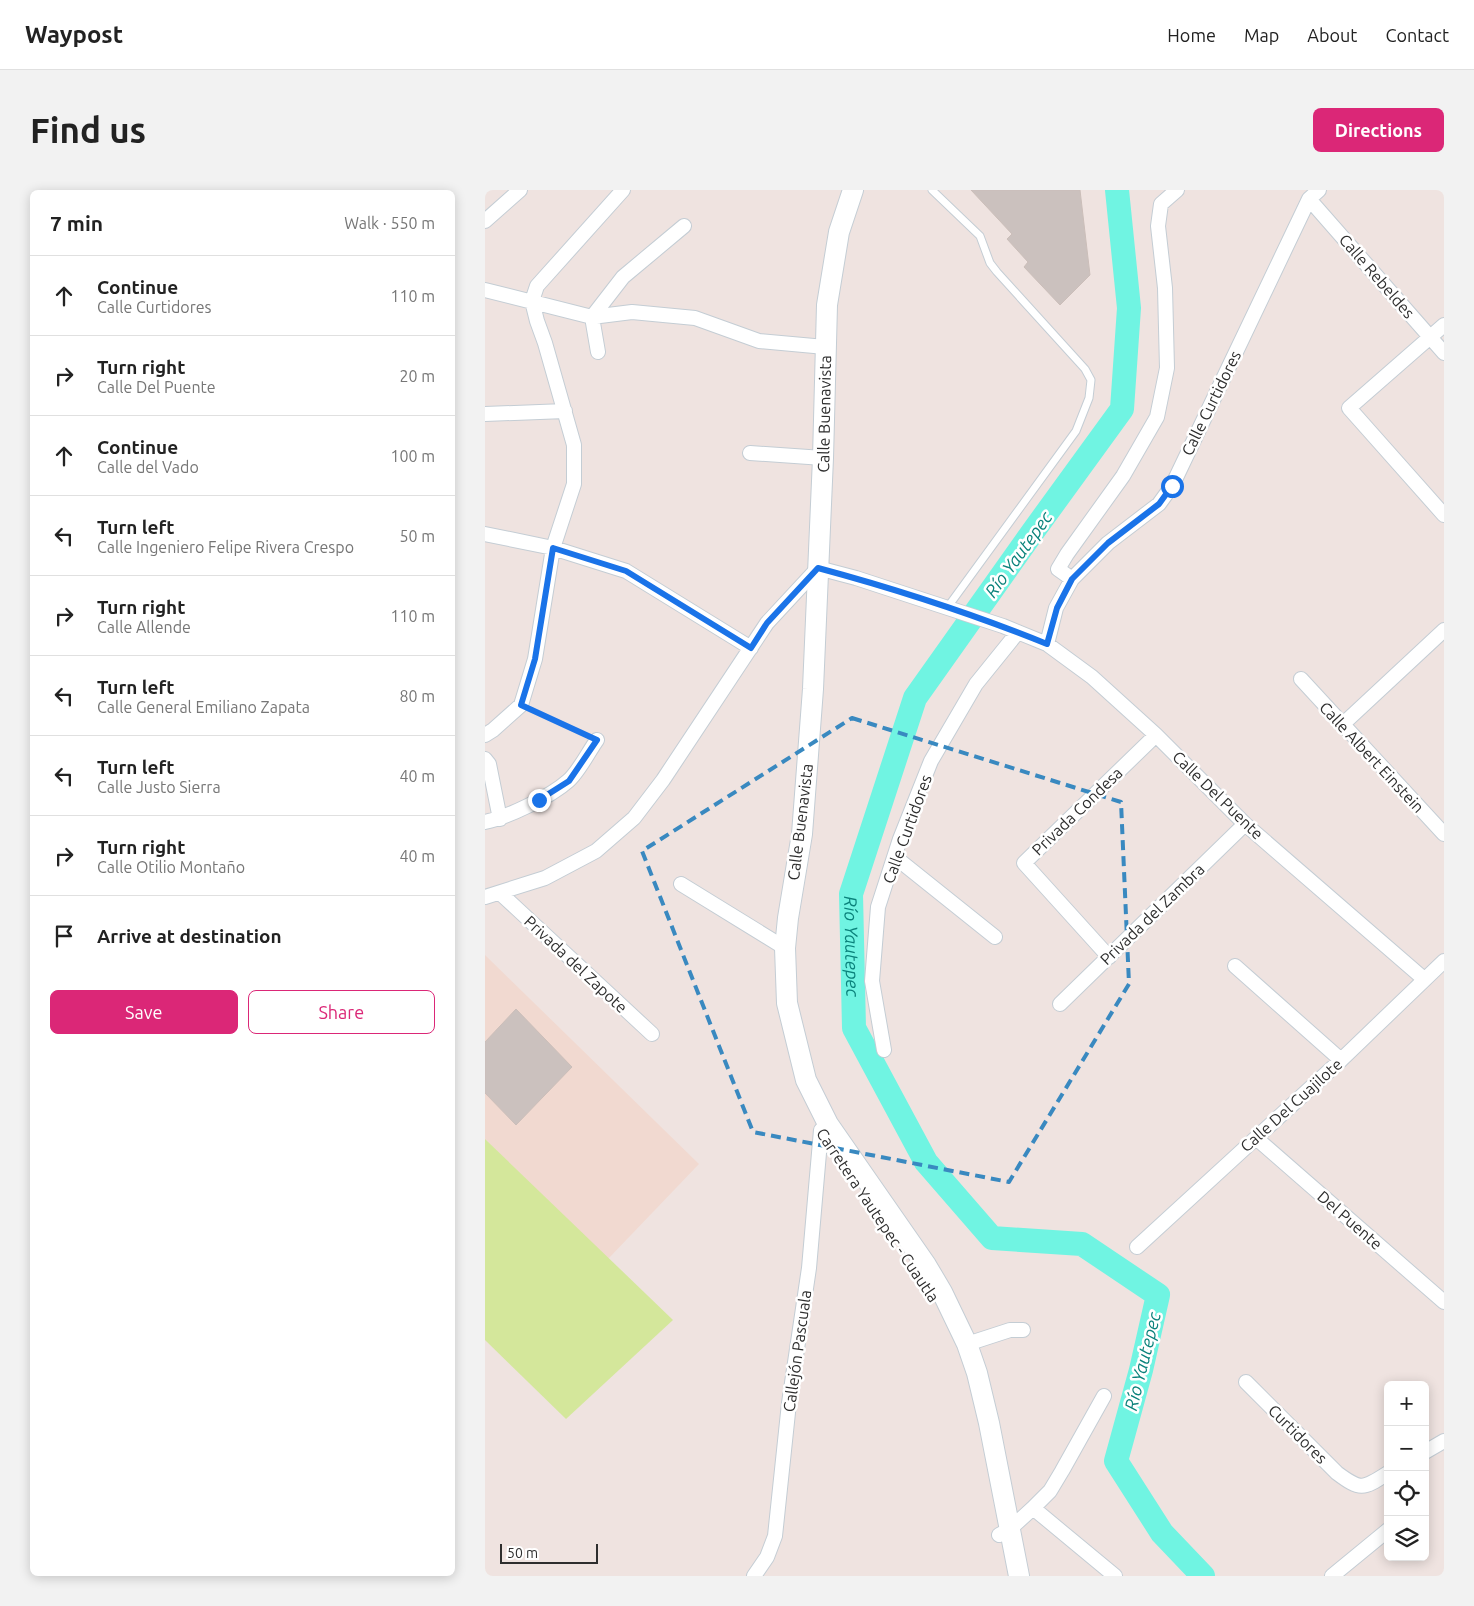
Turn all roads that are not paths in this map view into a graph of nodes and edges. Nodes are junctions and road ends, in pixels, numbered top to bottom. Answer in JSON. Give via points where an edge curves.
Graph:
{"nodes":[{"id":1,"x":520,"y":190,"type":"edge"},
{"id":2,"x":623,"y":190,"type":"edge"},
{"id":3,"x":853,"y":190,"type":"edge"},
{"id":4,"x":932,"y":190,"type":"edge"},
{"id":5,"x":1177,"y":190,"type":"edge"},
{"id":6,"x":1314,"y":195,"type":"edge"},
{"id":7,"x":485,"y":221,"type":"edge"},
{"id":8,"x":684,"y":226,"type":"dead end"},
{"id":9,"x":485,"y":290,"type":"edge"},
{"id":10,"x":532,"y":301,"type":"junction"},
{"id":11,"x":592,"y":317,"type":"junction"},
{"id":12,"x":1444,"y":325,"type":"edge"},
{"id":13,"x":1429,"y":337,"type":"junction"},
{"id":14,"x":825,"y":347,"type":"junction"},
{"id":15,"x":598,"y":352,"type":"dead end"},
{"id":16,"x":1444,"y":353,"type":"edge"},
{"id":17,"x":565,"y":411,"type":"junction"},
{"id":18,"x":485,"y":414,"type":"edge"},
{"id":19,"x":750,"y":453,"type":"dead end"},
{"id":20,"x":823,"y":458,"type":"junction"},
{"id":21,"x":1444,"y":515,"type":"edge"},
{"id":22,"x":485,"y":534,"type":"edge"},
{"id":23,"x":553,"y":548,"type":"junction"},
{"id":24,"x":818,"y":568,"type":"junction"},
{"id":25,"x":1072,"y":579,"type":"junction"},
{"id":26,"x":947,"y":608,"type":"junction"},
{"id":27,"x":1444,"y":630,"type":"edge"},
{"id":28,"x":1018,"y":632,"type":"junction"},
{"id":29,"x":1047,"y":644,"type":"junction"},
{"id":30,"x":751,"y":648,"type":"junction"},
{"id":31,"x":1301,"y":679,"type":"dead end"},
{"id":32,"x":1343,"y":725,"type":"junction"},
{"id":33,"x":1156,"y":734,"type":"junction"},
{"id":34,"x":485,"y":735,"type":"edge"},
{"id":35,"x":597,"y":740,"type":"road end"},
{"id":36,"x":485,"y":759,"type":"edge"},
{"id":37,"x":500,"y":819,"type":"junction"},
{"id":38,"x":485,"y":822,"type":"edge"},
{"id":39,"x":1245,"y":824,"type":"junction"},
{"id":40,"x":1444,"y":834,"type":"edge"},
{"id":41,"x":895,"y":857,"type":"junction"},
{"id":42,"x":681,"y":884,"type":"dead end"},
{"id":43,"x":500,"y":893,"type":"junction"},
{"id":44,"x":485,"y":897,"type":"edge"},
{"id":45,"x":995,"y":936,"type":"dead end"},
{"id":46,"x":780,"y":946,"type":"junction"},
{"id":47,"x":1109,"y":957,"type":"junction"},
{"id":48,"x":1444,"y":961,"type":"edge"},
{"id":49,"x":1235,"y":966,"type":"dead end"},
{"id":50,"x":1424,"y":979,"type":"junction"},
{"id":51,"x":782,"y":1002,"type":"joint"},
{"id":52,"x":1060,"y":1004,"type":"dead end"},
{"id":53,"x":652,"y":1034,"type":"dead end"},
{"id":54,"x":884,"y":1050,"type":"dead end"},
{"id":55,"x":1341,"y":1060,"type":"junction"},
{"id":56,"x":824,"y":1127,"type":"junction"},
{"id":57,"x":1256,"y":1138,"type":"junction"},
{"id":58,"x":1137,"y":1247,"type":"dead end"},
{"id":59,"x":938,"y":1294,"type":"junction"},
{"id":60,"x":1444,"y":1302,"type":"edge"},
{"id":61,"x":1023,"y":1330,"type":"dead end"},
{"id":62,"x":967,"y":1344,"type":"junction"},
{"id":63,"x":972,"y":1375,"type":"junction"},
{"id":64,"x":1246,"y":1382,"type":"dead end"},
{"id":65,"x":1104,"y":1396,"type":"dead end"},
{"id":66,"x":1444,"y":1441,"type":"edge"},
{"id":67,"x":1429,"y":1450,"type":"edge"},
{"id":68,"x":1384,"y":1476,"type":"edge"},
{"id":69,"x":1033,"y":1508,"type":"junction"},
{"id":70,"x":1005,"y":1532,"type":"junction"},
{"id":71,"x":1384,"y":1533,"type":"edge"},
{"id":72,"x":754,"y":1576,"type":"edge"},
{"id":73,"x":1008,"y":1576,"type":"edge"},
{"id":74,"x":1019,"y":1576,"type":"edge"},
{"id":75,"x":1115,"y":1576,"type":"edge"},
{"id":76,"x":1332,"y":1576,"type":"edge"}],
"edges":[{"from":1,"to":7,"type":"street"},
{"from":2,"to":10,"type":"street","via":[[537,286]]},
{"from":3,"to":14,"type":"main road","name":"Calle Buenavista","via":[[839,232],[827,305]]},
{"from":4,"to":26,"type":"lane","via":[[980,236],[990,263],[1085,369],[1091,380],[1089,398],[1076,431]]},
{"from":5,"to":25,"type":"street","via":[[1161,204],[1159,226],[1165,288],[1167,368],[1157,417],[1123,476],[1058,570]]},
{"from":6,"to":13,"type":"street","name":"Calle Rebeldes"},
{"from":6,"to":25,"type":"street","name":"Calle Curtidores","via":[[1172,486],[1159,504],[1108,543]]},
{"from":8,"to":11,"type":"street","via":[[623,277]]},
{"from":9,"to":10,"type":"street"},
{"from":10,"to":11,"type":"street"},
{"from":10,"to":17,"type":"street"},
{"from":11,"to":14,"type":"street","via":[[632,312],[695,318],[759,341]]},
{"from":11,"to":15,"type":"street"},
{"from":12,"to":13,"type":"street"},
{"from":13,"to":16,"type":"street","name":"Calle Rebeldes"},
{"from":13,"to":21,"type":"street","via":[[1349,408]]},
{"from":14,"to":20,"type":"main road","name":"Calle Buenavista"},
{"from":17,"to":18,"type":"street"},
{"from":17,"to":23,"type":"street","via":[[573,445],[574,484]]},
{"from":19,"to":20,"type":"street"},
{"from":20,"to":24,"type":"main road","name":"Calle Buenavista"},
{"from":22,"to":23,"type":"street"},
{"from":23,"to":30,"type":"street","via":[[626,571]]},
{"from":23,"to":34,"type":"street","via":[[535,659],[521,705]]},
{"from":24,"to":26,"type":"street","name":"Calle Del Puente"},
{"from":24,"to":30,"type":"street","via":[[767,623]]},
{"from":24,"to":46,"type":"main road","name":"Calle Buenavista","via":[[815,642],[805,688]]},
{"from":25,"to":29,"type":"street","name":"Calle Curtidores","via":[[1057,608]]},
{"from":26,"to":28,"type":"street","name":"Calle Del Puente"},
{"from":27,"to":32,"type":"street"},
{"from":28,"to":29,"type":"street","name":"Calle Del Puente"},
{"from":28,"to":41,"type":"street","name":"Calle Curtidores","via":[[976,684],[931,761]]},
{"from":29,"to":33,"type":"street","name":"Calle Del Puente"},
{"from":30,"to":43,"type":"street","via":[[635,818],[596,851],[545,878]]},
{"from":31,"to":32,"type":"street","name":"Calle Albert Einstein"},
{"from":32,"to":40,"type":"street","name":"Calle Albert Einstein"},
{"from":33,"to":39,"type":"street","name":"Calle Del Puente"},
{"from":33,"to":47,"type":"street","name":"Privada Condesa","via":[[1024,864]]},
{"from":35,"to":37,"type":"street","via":[[569,781]]},
{"from":36,"to":37,"type":"street","via":[[489,764]]},
{"from":37,"to":38,"type":"street"},
{"from":39,"to":47,"type":"street","name":"Privada del Zambra"},
{"from":39,"to":50,"type":"street","name":"Calle Del Puente"},
{"from":41,"to":45,"type":"street"},
{"from":41,"to":54,"type":"street","name":"Calle Curtidores","via":[[878,907],[872,981]]},
{"from":42,"to":46,"type":"street"},
{"from":43,"to":44,"type":"street"},
{"from":43,"to":53,"type":"street","name":"Privada del Zapote"},
{"from":46,"to":51,"type":"main road","name":"Calle Buenavista"},
{"from":47,"to":52,"type":"street","name":"Privada del Zambra"},
{"from":48,"to":50,"type":"street","name":"Calle Del Cuajilote"},
{"from":49,"to":55,"type":"street"},
{"from":50,"to":55,"type":"street","name":"Calle Del Cuajilote"},
{"from":51,"to":56,"type":"main road","name":"Carretera Yautepec - Cuautla"},
{"from":55,"to":57,"type":"street","name":"Calle Del Cuajilote"},
{"from":56,"to":59,"type":"main road","name":"Carretera Yautepec - Cuautla","via":[[926,1265]]},
{"from":56,"to":72,"type":"street","name":"Callejón Pascuala","via":[[775,1536],[767,1557]]},
{"from":57,"to":58,"type":"street","name":"Calle Del Cuajilote"},
{"from":57,"to":60,"type":"street","name":"Del Puente"},
{"from":59,"to":62,"type":"main road","name":"Carretera Yautepec - Cuautla"},
{"from":59,"to":63,"type":"main road","name":"Carretera Yautepec - Cuautla"},
{"from":61,"to":62,"type":"street","via":[[1010,1330]]},
{"from":62,"to":63,"type":"main road","name":"Carretera Yautepec - Cuautla"},
{"from":63,"to":70,"type":"main road","name":"Carretera Yautepec - Cuautla","via":[[989,1423]]},
{"from":64,"to":68,"type":"street","name":"Curtidores","via":[[1337,1474],[1351,1484],[1367,1486]]},
{"from":65,"to":69,"type":"street","via":[[1050,1491]]},
{"from":66,"to":67,"type":"street"},
{"from":69,"to":70,"type":"street"},
{"from":69,"to":75,"type":"street"},
{"from":70,"to":73,"type":"main road","name":"Carretera Yautepec - Cuautla"},
{"from":70,"to":74,"type":"main road","name":"Carretera Yautepec - Cuautla"},
{"from":71,"to":76,"type":"street"}]}
